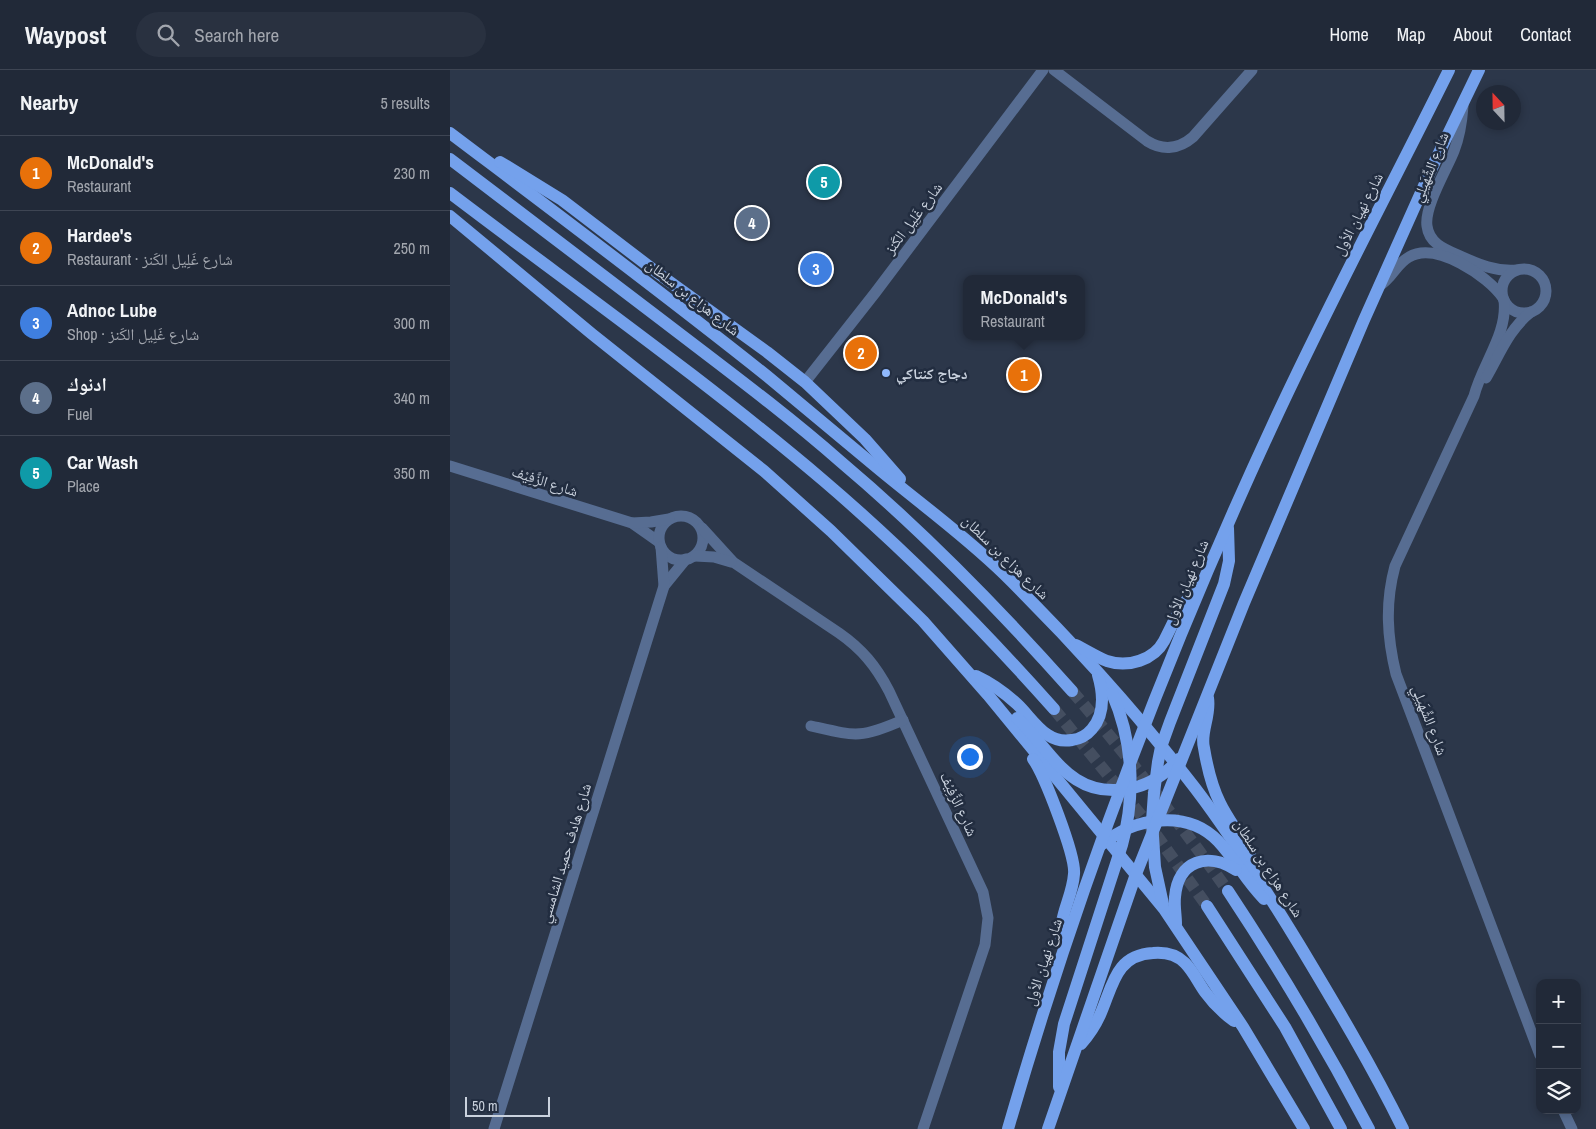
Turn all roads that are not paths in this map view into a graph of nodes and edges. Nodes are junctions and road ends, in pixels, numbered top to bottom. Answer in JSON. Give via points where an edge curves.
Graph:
{"nodes":[{"id":1,"x":1043,"y":70,"type":"edge"},
{"id":2,"x":1054,"y":70,"type":"edge"},
{"id":3,"x":1252,"y":70,"type":"edge"},
{"id":4,"x":1449,"y":70,"type":"edge"},
{"id":5,"x":1479,"y":70,"type":"edge"},
{"id":6,"x":1066,"y":74,"type":"edge"},
{"id":7,"x":1463,"y":103,"type":"junction"},
{"id":8,"x":450,"y":132,"type":"edge"},
{"id":9,"x":450,"y":160,"type":"edge"},
{"id":10,"x":450,"y":192,"type":"edge"},
{"id":11,"x":450,"y":216,"type":"edge"},
{"id":12,"x":1517,"y":270,"type":"junction"},
{"id":13,"x":1379,"y":286,"type":"junction"},
{"id":14,"x":1503,"y":299,"type":"junction"},
{"id":15,"x":1531,"y":312,"type":"junction"},
{"id":16,"x":805,"y":382,"type":"junction"},
{"id":17,"x":1474,"y":396,"type":"junction"},
{"id":18,"x":450,"y":466,"type":"edge"},
{"id":19,"x":920,"y":502,"type":"junction"},
{"id":20,"x":670,"y":519,"type":"junction"},
{"id":21,"x":632,"y":523,"type":"junction"},
{"id":22,"x":1228,"y":525,"type":"junction"},
{"id":23,"x":702,"y":528,"type":"junction"},
{"id":24,"x":660,"y":545,"type":"junction"},
{"id":25,"x":691,"y":558,"type":"junction"},
{"id":26,"x":733,"y":562,"type":"junction"},
{"id":27,"x":1202,"y":584,"type":"junction"},
{"id":28,"x":664,"y":586,"type":"junction"},
{"id":29,"x":1066,"y":639,"type":"junction"},
{"id":30,"x":1097,"y":672,"type":"junction"},
{"id":31,"x":970,"y":673,"type":"junction"},
{"id":32,"x":1107,"y":683,"type":"junction"},
{"id":33,"x":1072,"y":690,"type":"tunnel mouth"},
{"id":34,"x":1208,"y":694,"type":"junction"},
{"id":35,"x":988,"y":695,"type":"junction"},
{"id":36,"x":1054,"y":709,"type":"tunnel mouth"},
{"id":37,"x":903,"y":720,"type":"junction"},
{"id":38,"x":810,"y":726,"type":"dead end"},
{"id":39,"x":1144,"y":727,"type":"junction"},
{"id":40,"x":1161,"y":747,"type":"junction"},
{"id":41,"x":1130,"y":762,"type":"junction"},
{"id":42,"x":1179,"y":762,"type":"junction"},
{"id":43,"x":1155,"y":779,"type":"junction"},
{"id":44,"x":1125,"y":789,"type":"junction"},
{"id":45,"x":1154,"y":825,"type":"junction"},
{"id":46,"x":1127,"y":828,"type":"junction"},
{"id":47,"x":1104,"y":840,"type":"junction"},
{"id":48,"x":1120,"y":854,"type":"junction"},
{"id":49,"x":1136,"y":874,"type":"junction"},
{"id":50,"x":1243,"y":874,"type":"junction"},
{"id":51,"x":1259,"y":880,"type":"junction"},
{"id":52,"x":1228,"y":891,"type":"tunnel mouth"},
{"id":53,"x":1207,"y":906,"type":"tunnel mouth"},
{"id":54,"x":1164,"y":909,"type":"junction"},
{"id":55,"x":1281,"y":914,"type":"junction"},
{"id":56,"x":1177,"y":926,"type":"junction"},
{"id":57,"x":1064,"y":948,"type":"junction"},
{"id":58,"x":1243,"y":1027,"type":"junction"},
{"id":59,"x":1536,"y":1045,"type":"edge"},
{"id":60,"x":1075,"y":1050,"type":"junction"},
{"id":61,"x":1060,"y":1094,"type":"junction"},
{"id":62,"x":1565,"y":1114,"type":"edge"},
{"id":63,"x":494,"y":1129,"type":"edge"},
{"id":64,"x":923,"y":1129,"type":"edge"},
{"id":65,"x":1008,"y":1129,"type":"edge"},
{"id":66,"x":1048,"y":1129,"type":"edge"},
{"id":67,"x":1304,"y":1129,"type":"edge"},
{"id":68,"x":1340,"y":1129,"type":"edge"},
{"id":69,"x":1368,"y":1129,"type":"edge"},
{"id":70,"x":1403,"y":1129,"type":"edge"},
{"id":71,"x":1572,"y":1129,"type":"edge"}],
"edges":[{"from":1,"to":16,"type":"street","name":"شارع غَلِيل الكَنز"},
{"from":2,"to":6,"type":"street"},
{"from":3,"to":6,"type":"street","via":[[1193,137],[1171,148],[1147,141]]},
{"from":4,"to":22,"type":"main road","name":"شارع نهيان الأول","via":[[1314,338]]},
{"from":5,"to":7,"type":"main road"},
{"from":7,"to":12,"type":"street","name":"شارع الشِّهَيلِي","via":[[1458,140],[1427,214],[1428,230],[1433,240],[1446,250],[1489,268]]},
{"from":7,"to":13,"type":"main road"},
{"from":8,"to":16,"type":"main road","via":[[562,200]]},
{"from":8,"to":19,"type":"main road","name":"شارع هزاع بن سلطان","via":[[695,319]]},
{"from":9,"to":33,"type":"main road","via":[[746,384],[841,462],[962,573]]},
{"from":10,"to":36,"type":"main road","via":[[738,411],[825,482],[948,596]]},
{"from":11,"to":31,"type":"main road","via":[[793,496],[923,621]]},
{"from":12,"to":14,"type":"street","via":[[1504,281]]},
{"from":12,"to":15,"type":"street","via":[[1534,271],[1545,284],[1544,301]]},
{"from":13,"to":14,"type":"street","via":[[1409,256],[1432,252],[1477,273],[1491,283]]},
{"from":13,"to":34,"type":"main road"},
{"from":14,"to":15,"type":"street","via":[[1515,311]]},
{"from":14,"to":17,"type":"street","name":"شارع الشِّهَيلِي","via":[[1503,323]]},
{"from":15,"to":17,"type":"street","name":"شارع الشِّهَيلِي","via":[[1510,334]]},
{"from":16,"to":19,"type":"main road","via":[[865,439]]},
{"from":17,"to":59,"type":"street","name":"شارع الشِّهَيلِي","via":[[1395,566],[1389,596],[1389,640],[1399,682]]},
{"from":18,"to":21,"type":"street","name":"شارع الزَّفِيْف"},
{"from":19,"to":29,"type":"main road","name":"شارع هزاع بن سلطان","via":[[995,566]]},
{"from":20,"to":21,"type":"street","name":"شارع الزَّفِيْف"},
{"from":20,"to":23,"type":"street","via":[[690,517]]},
{"from":20,"to":24,"type":"street","via":[[660,531]]},
{"from":21,"to":24,"type":"street","name":"شارع الزَّفِيْف"},
{"from":22,"to":27,"type":"main road","name":"شارع نهيان الأول"},
{"from":22,"to":40,"type":"main road","via":[[1230,549],[1224,584]]},
{"from":23,"to":25,"type":"street","via":[[703,544]]},
{"from":23,"to":26,"type":"street","name":"شارع الزَّفِيْف"},
{"from":24,"to":25,"type":"street","via":[[672,558]]},
{"from":24,"to":28,"type":"street","name":"شارع هادف حميد الشامسي"},
{"from":25,"to":26,"type":"street","name":"شارع الزَّفِيْف","via":[[714,556]]},
{"from":25,"to":28,"type":"street","name":"شارع هادف حميد الشامسي"},
{"from":26,"to":37,"type":"street","name":"شارع الزَّفِيْف","via":[[855,644],[880,674]]},
{"from":27,"to":29,"type":"main road","via":[[1182,606],[1161,646],[1145,659],[1130,663],[1112,662]]},
{"from":27,"to":39,"type":"main road","name":"شارع نهيان الأول"},
{"from":28,"to":63,"type":"street","name":"شارع هادف حميد الشامسي"},
{"from":29,"to":30,"type":"main road","name":"شارع هزاع بن سلطان"},
{"from":30,"to":31,"type":"main road","via":[[1102,697],[1098,720],[1086,735],[1067,741],[1048,736],[1007,695]]},
{"from":30,"to":32,"type":"main road","name":"شارع هزاع بن سلطان"},
{"from":31,"to":35,"type":"main road"},
{"from":32,"to":39,"type":"main road","name":"شارع هزاع بن سلطان"},
{"from":32,"to":41,"type":"main road","via":[[1122,719]]},
{"from":34,"to":42,"type":"main road"},
{"from":34,"to":51,"type":"main road","via":[[1209,711],[1203,741],[1210,772],[1220,803],[1245,842]]},
{"from":35,"to":44,"type":"main road","via":[[1021,722],[1075,780],[1092,788]]},
{"from":35,"to":47,"type":"main road"},
{"from":35,"to":57,"type":"main road","via":[[1006,726],[1040,769],[1072,857],[1074,876],[1061,923]]},
{"from":37,"to":38,"type":"street","via":[[863,735]]},
{"from":37,"to":64,"type":"street","name":"شارع الزَّفِيْف","via":[[978,880],[988,918],[985,945]]},
{"from":39,"to":40,"type":"main road","name":"شارع هزاع بن سلطان"},
{"from":39,"to":41,"type":"main road","name":"شارع نهيان الأول"},
{"from":40,"to":42,"type":"main road","name":"شارع هزاع بن سلطان"},
{"from":40,"to":43,"type":"main road"},
{"from":41,"to":44,"type":"main road","name":"شارع نهيان الأول"},
{"from":42,"to":43,"type":"main road"},
{"from":42,"to":45,"type":"main road"},
{"from":42,"to":51,"type":"main road","name":"شارع هزاع بن سلطان"},
{"from":43,"to":44,"type":"main road"},
{"from":43,"to":45,"type":"main road"},
{"from":44,"to":46,"type":"main road"},
{"from":44,"to":47,"type":"main road","name":"شارع نهيان الأول"},
{"from":45,"to":46,"type":"main road"},
{"from":45,"to":49,"type":"main road"},
{"from":45,"to":50,"type":"main road","via":[[1183,822],[1206,831]]},
{"from":45,"to":54,"type":"main road","via":[[1155,867]]},
{"from":46,"to":47,"type":"main road"},
{"from":46,"to":48,"type":"main road"},
{"from":47,"to":48,"type":"main road"},
{"from":47,"to":57,"type":"main road","name":"شارع نهيان الأول"},
{"from":48,"to":49,"type":"main road"},
{"from":48,"to":61,"type":"main road","via":[[1064,1024],[1059,1059]]},
{"from":49,"to":54,"type":"main road"},
{"from":49,"to":60,"type":"main road"},
{"from":50,"to":55,"type":"main road"},
{"from":50,"to":56,"type":"main road","via":[[1223,862],[1211,860],[1188,868],[1180,877],[1174,898]]},
{"from":51,"to":55,"type":"main road","name":"شارع هزاع بن سلطان"},
{"from":52,"to":69,"type":"main road","via":[[1294,995]]},
{"from":53,"to":68,"type":"main road","via":[[1285,1027]]},
{"from":54,"to":56,"type":"main road"},
{"from":55,"to":70,"type":"main road","name":"شارع هزاع بن سلطان","via":[[1344,1018]]},
{"from":56,"to":58,"type":"main road"},
{"from":57,"to":65,"type":"main road","name":"شارع نهيان الأول"},
{"from":58,"to":60,"type":"main road","via":[[1214,1003],[1180,959],[1168,954],[1147,953],[1134,957],[1118,970],[1097,1021]]},
{"from":58,"to":67,"type":"main road"},
{"from":60,"to":61,"type":"main road"},
{"from":61,"to":66,"type":"main road"},
{"from":62,"to":71,"type":"street"}]}
